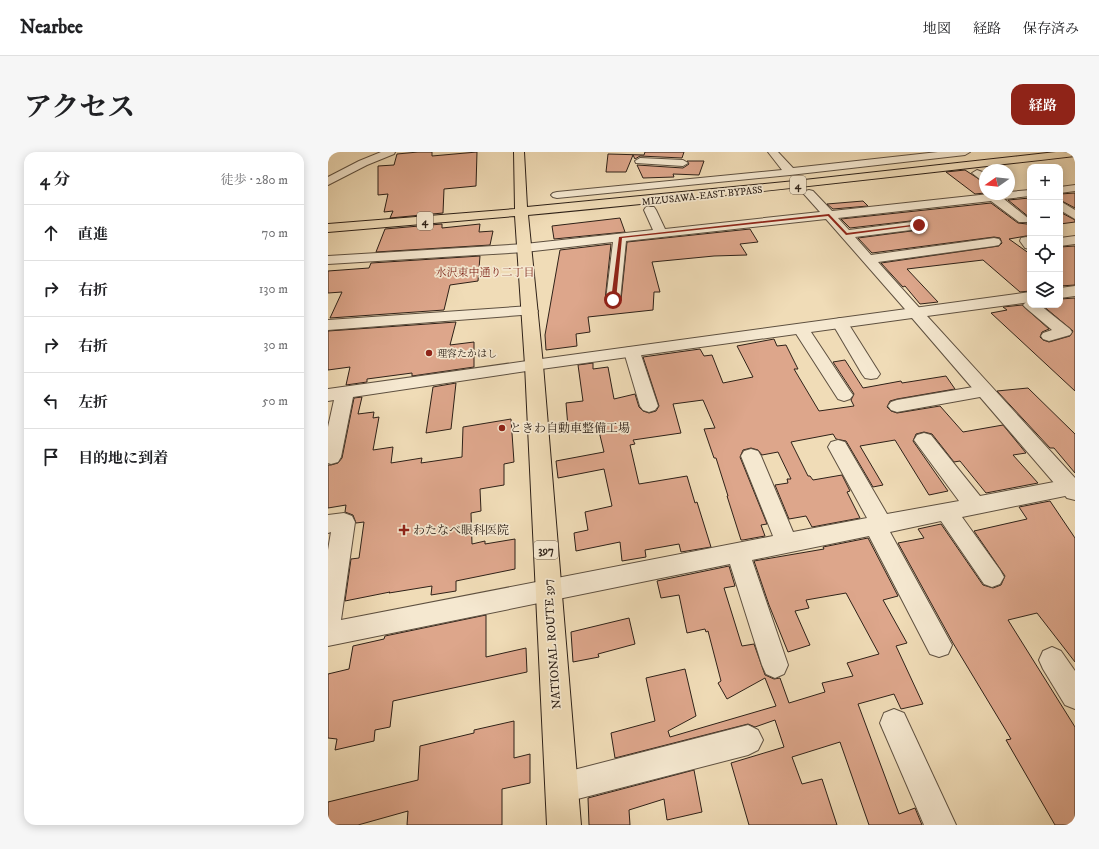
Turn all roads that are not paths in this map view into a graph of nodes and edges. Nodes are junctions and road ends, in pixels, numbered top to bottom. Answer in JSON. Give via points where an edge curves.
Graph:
{"nodes":[{"id":1,"x":390,"y":152,"type":"edge"},
{"id":2,"x":519,"y":152,"type":"edge"},
{"id":3,"x":773,"y":152,"type":"edge"},
{"id":4,"x":965,"y":152,"type":"edge"},
{"id":5,"x":1075,"y":153,"type":"edge"},
{"id":6,"x":642,"y":157,"type":"edge"},
{"id":7,"x":682,"y":163,"type":"dead end"},
{"id":8,"x":790,"y":172,"type":"junction"},
{"id":9,"x":328,"y":182,"type":"edge"},
{"id":10,"x":634,"y":187,"type":"junction"},
{"id":11,"x":1075,"y":188,"type":"edge"},
{"id":12,"x":1063,"y":190,"type":"edge"},
{"id":13,"x":809,"y":193,"type":"dead end"},
{"id":14,"x":1027,"y":193,"type":"edge"},
{"id":15,"x":1015,"y":194,"type":"edge"},
{"id":16,"x":557,"y":195,"type":"dead end"},
{"id":17,"x":979,"y":199,"type":"edge"},
{"id":18,"x":997,"y":200,"type":"edge"},
{"id":19,"x":1063,"y":207,"type":"edge"},
{"id":20,"x":650,"y":210,"type":"dead end"},
{"id":21,"x":521,"y":212,"type":"junction"},
{"id":22,"x":1075,"y":214,"type":"edge"},
{"id":23,"x":829,"y":215,"type":"junction"},
{"id":24,"x":1023,"y":220,"type":"dead end"},
{"id":25,"x":919,"y":225,"type":"dead end"},
{"id":26,"x":328,"y":228,"type":"edge"},
{"id":27,"x":660,"y":233,"type":"junction"},
{"id":28,"x":846,"y":234,"type":"junction"},
{"id":29,"x":620,"y":238,"type":"junction"},
{"id":30,"x":1075,"y":240,"type":"edge"},
{"id":31,"x":994,"y":242,"type":"dead end"},
{"id":32,"x":1063,"y":242,"type":"edge"},
{"id":33,"x":525,"y":248,"type":"junction"},
{"id":34,"x":868,"y":259,"type":"junction"},
{"id":35,"x":328,"y":260,"type":"edge"},
{"id":36,"x":1075,"y":291,"type":"edge"},
{"id":37,"x":1063,"y":293,"type":"edge"},
{"id":38,"x":613,"y":300,"type":"dead end"},
{"id":39,"x":1027,"y":301,"type":"edge"},
{"id":40,"x":1036,"y":308,"type":"edge"},
{"id":41,"x":530,"y":311,"type":"junction"},
{"id":42,"x":916,"y":313,"type":"junction"},
{"id":43,"x":840,"y":323,"type":"junction"},
{"id":44,"x":328,"y":325,"type":"edge"},
{"id":45,"x":801,"y":329,"type":"junction"},
{"id":46,"x":1049,"y":336,"type":"dead end"},
{"id":47,"x":632,"y":352,"type":"junction"},
{"id":48,"x":534,"y":365,"type":"junction"},
{"id":49,"x":871,"y":374,"type":"dead end"},
{"id":50,"x":985,"y":390,"type":"junction"},
{"id":51,"x":336,"y":393,"type":"edge"},
{"id":52,"x":844,"y":395,"type":"dead end"},
{"id":53,"x":648,"y":406,"type":"dead end"},
{"id":54,"x":897,"y":406,"type":"dead end"},
{"id":55,"x":924,"y":440,"type":"dead end"},
{"id":56,"x":838,"y":447,"type":"dead end"},
{"id":57,"x":752,"y":456,"type":"dead end"},
{"id":58,"x":331,"y":457,"type":"dead end"},
{"id":59,"x":1074,"y":488,"type":"edge"},
{"id":60,"x":975,"y":506,"type":"junction"},
{"id":61,"x":946,"y":512,"type":"junction"},
{"id":62,"x":328,"y":524,"type":"edge"},
{"id":63,"x":879,"y":525,"type":"junction"},
{"id":64,"x":787,"y":544,"type":"junction"},
{"id":65,"x":738,"y":554,"type":"junction"},
{"id":66,"x":992,"y":578,"type":"dead end"},
{"id":67,"x":548,"y":592,"type":"junction"},
{"id":68,"x":328,"y":623,"type":"edge"},
{"id":69,"x":328,"y":634,"type":"edge"},
{"id":70,"x":938,"y":645,"type":"dead end"},
{"id":71,"x":1052,"y":660,"type":"dead end"},
{"id":72,"x":774,"y":665,"type":"dead end"},
{"id":73,"x":1075,"y":695,"type":"edge"},
{"id":74,"x":894,"y":723,"type":"dead end"},
{"id":75,"x":748,"y":740,"type":"dead end"},
{"id":76,"x":562,"y":788,"type":"junction"},
{"id":77,"x":564,"y":825,"type":"edge"},
{"id":78,"x":940,"y":825,"type":"edge"}],
"edges":[{"from":1,"to":9,"type":"street"},
{"from":2,"to":21,"type":"highway","name":"NATIONAL ROUTE 397","number":"397"},
{"from":3,"to":8,"type":"street"},
{"from":4,"to":8,"type":"street"},
{"from":5,"to":21,"type":"highway","name":"MIZUSAWA-EAST BYPASS","number":"4"},
{"from":6,"to":7,"type":"street"},
{"from":6,"to":10,"type":"street"},
{"from":8,"to":10,"type":"street"},
{"from":10,"to":16,"type":"street"},
{"from":11,"to":12,"type":"street"},
{"from":13,"to":23,"type":"street"},
{"from":14,"to":15,"type":"street"},
{"from":17,"to":23,"type":"street"},
{"from":18,"to":24,"type":"street"},
{"from":19,"to":22,"type":"street"},
{"from":20,"to":27,"type":"street"},
{"from":21,"to":26,"type":"highway","name":"MIZUSAWA-EAST BYPASS","number":"4"},
{"from":21,"to":33,"type":"highway","name":"NATIONAL ROUTE 397","number":"397"},
{"from":23,"to":27,"type":"street"},
{"from":23,"to":28,"type":"street"},
{"from":25,"to":28,"type":"street"},
{"from":27,"to":29,"type":"street"},
{"from":28,"to":34,"type":"street"},
{"from":29,"to":33,"type":"street"},
{"from":29,"to":38,"type":"street"},
{"from":30,"to":32,"type":"street"},
{"from":31,"to":34,"type":"street"},
{"from":33,"to":35,"type":"street"},
{"from":33,"to":41,"type":"highway","name":"NATIONAL ROUTE 397","number":"397"},
{"from":34,"to":42,"type":"street"},
{"from":36,"to":37,"type":"street"},
{"from":39,"to":42,"type":"street"},
{"from":40,"to":46,"type":"street","via":[[1064,332]]},
{"from":41,"to":44,"type":"street"},
{"from":41,"to":48,"type":"highway","name":"NATIONAL ROUTE 397","number":"397"},
{"from":42,"to":43,"type":"street"},
{"from":42,"to":50,"type":"street"},
{"from":43,"to":45,"type":"street"},
{"from":43,"to":49,"type":"street"},
{"from":45,"to":47,"type":"street"},
{"from":45,"to":52,"type":"street"},
{"from":47,"to":48,"type":"street"},
{"from":47,"to":53,"type":"street"},
{"from":48,"to":51,"type":"street"},
{"from":48,"to":67,"type":"highway","name":"NATIONAL ROUTE 397","number":"397"},
{"from":50,"to":54,"type":"street"},
{"from":50,"to":59,"type":"street"},
{"from":51,"to":58,"type":"street"},
{"from":55,"to":60,"type":"street"},
{"from":56,"to":63,"type":"street"},
{"from":57,"to":64,"type":"street"},
{"from":59,"to":60,"type":"street"},
{"from":60,"to":61,"type":"street"},
{"from":61,"to":63,"type":"street"},
{"from":61,"to":66,"type":"street"},
{"from":62,"to":68,"type":"street","via":[[344,522]]},
{"from":63,"to":64,"type":"street"},
{"from":63,"to":70,"type":"street"},
{"from":64,"to":65,"type":"street"},
{"from":65,"to":67,"type":"street"},
{"from":65,"to":72,"type":"street"},
{"from":67,"to":69,"type":"street"},
{"from":67,"to":76,"type":"highway","name":"NATIONAL ROUTE 397","number":"397"},
{"from":71,"to":73,"type":"street"},
{"from":74,"to":78,"type":"street"},
{"from":75,"to":76,"type":"street"},
{"from":76,"to":77,"type":"highway","name":"NATIONAL ROUTE 397","number":"397"}]}
